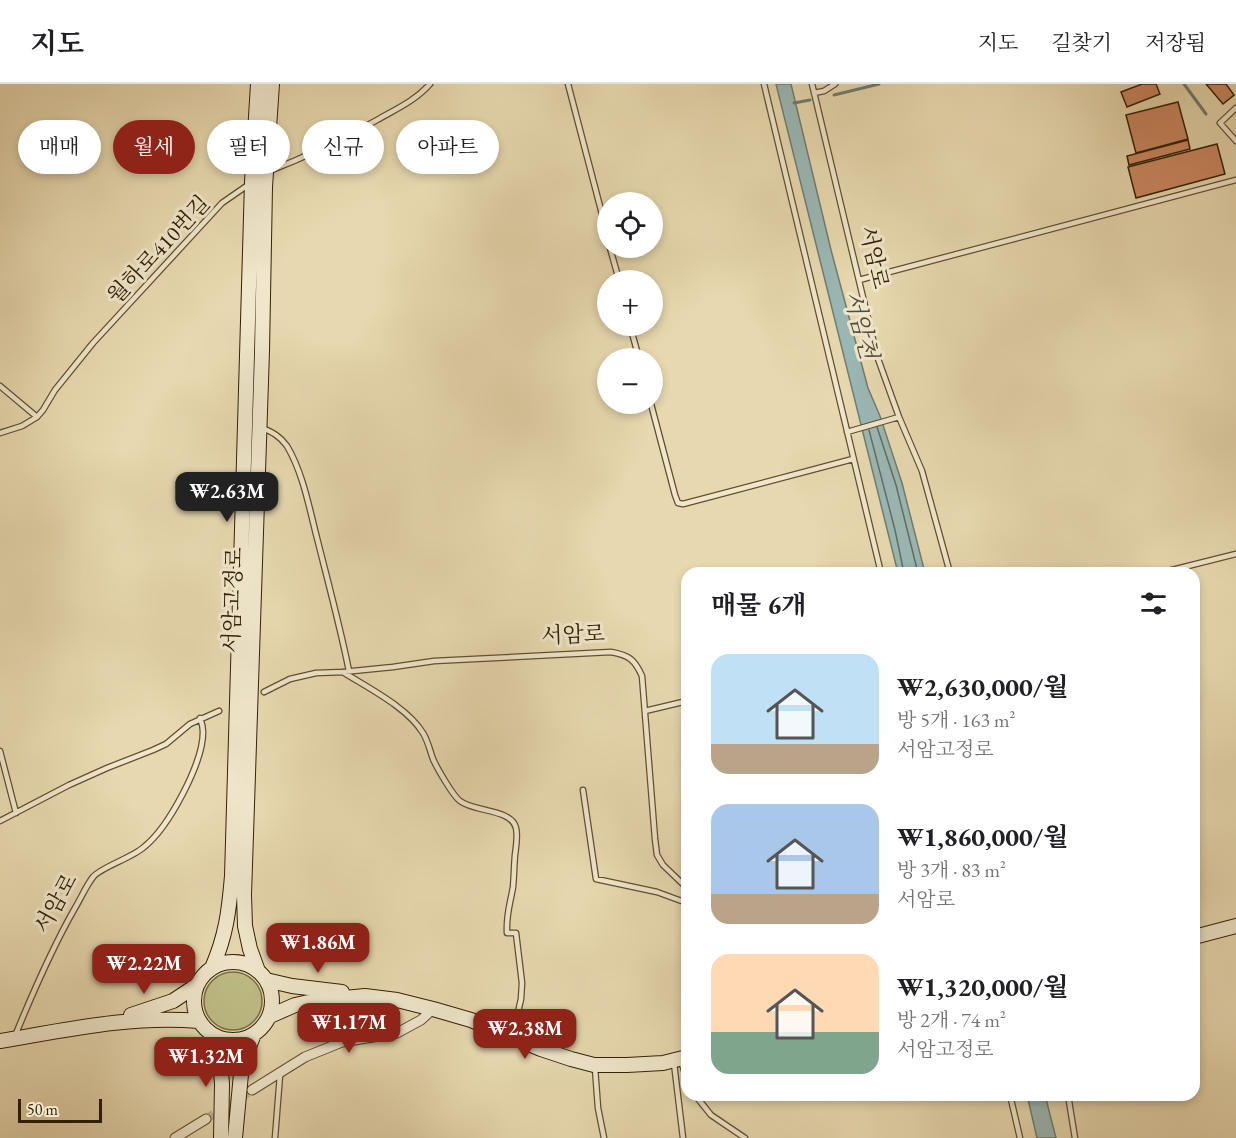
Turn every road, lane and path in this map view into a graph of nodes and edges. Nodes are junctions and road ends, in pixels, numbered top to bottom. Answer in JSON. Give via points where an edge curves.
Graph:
{"nodes":[{"id":1,"x":258,"y":84,"type":"edge"},
{"id":2,"x":272,"y":84,"type":"edge"},
{"id":3,"x":430,"y":84,"type":"edge"},
{"id":4,"x":568,"y":84,"type":"edge"},
{"id":5,"x":764,"y":84,"type":"edge"},
{"id":6,"x":812,"y":84,"type":"edge"},
{"id":7,"x":835,"y":84,"type":"edge"},
{"id":8,"x":814,"y":93,"type":"junction"},
{"id":9,"x":1236,"y":108,"type":"edge"},
{"id":10,"x":270,"y":120,"type":"edge"},
{"id":11,"x":1236,"y":141,"type":"edge"},
{"id":12,"x":290,"y":163,"type":"edge"},
{"id":13,"x":263,"y":174,"type":"edge"},
{"id":14,"x":266,"y":174,"type":"edge"},
{"id":15,"x":1236,"y":180,"type":"edge"},
{"id":16,"x":252,"y":182,"type":"junction"},
{"id":17,"x":597,"y":195,"type":"edge"},
{"id":18,"x":859,"y":280,"type":"junction"},
{"id":19,"x":0,"y":386,"type":"edge"},
{"id":20,"x":654,"y":414,"type":"edge"},
{"id":21,"x":37,"y":417,"type":"junction"},
{"id":22,"x":896,"y":418,"type":"junction"},
{"id":23,"x":259,"y":427,"type":"junction"},
{"id":24,"x":847,"y":432,"type":"junction"},
{"id":25,"x":0,"y":433,"type":"edge"},
{"id":26,"x":853,"y":459,"type":"junction"},
{"id":27,"x":1236,"y":554,"type":"edge"},
{"id":28,"x":880,"y":567,"type":"edge"},
{"id":29,"x":948,"y":567,"type":"edge"},
{"id":30,"x":1184,"y":567,"type":"edge"},
{"id":31,"x":350,"y":671,"type":"junction"},
{"id":32,"x":343,"y":672,"type":"junction"},
{"id":33,"x":264,"y":692,"type":"dead end"},
{"id":34,"x":681,"y":702,"type":"edge"},
{"id":35,"x":219,"y":711,"type":"dead end"},
{"id":36,"x":645,"y":711,"type":"junction"},
{"id":37,"x":200,"y":718,"type":"junction"},
{"id":38,"x":0,"y":751,"type":"edge"},
{"id":39,"x":583,"y":790,"type":"dead end"},
{"id":40,"x":16,"y":813,"type":"junction"},
{"id":41,"x":0,"y":821,"type":"edge"},
{"id":42,"x":681,"y":882,"type":"edge"},
{"id":43,"x":681,"y":901,"type":"edge"},
{"id":44,"x":1236,"y":926,"type":"edge"},
{"id":45,"x":1200,"y":935,"type":"edge"},
{"id":46,"x":212,"y":968,"type":"junction"},
{"id":47,"x":262,"y":975,"type":"junction"},
{"id":48,"x":197,"y":986,"type":"junction"},
{"id":49,"x":365,"y":996,"type":"junction"},
{"id":50,"x":433,"y":1009,"type":"junction"},
{"id":51,"x":270,"y":1016,"type":"junction"},
{"id":52,"x":199,"y":1021,"type":"junction"},
{"id":53,"x":100,"y":1024,"type":"junction"},
{"id":54,"x":254,"y":1034,"type":"junction"},
{"id":55,"x":218,"y":1037,"type":"junction"},
{"id":56,"x":513,"y":1037,"type":"junction"},
{"id":57,"x":7,"y":1040,"type":"edge"},
{"id":58,"x":680,"y":1059,"type":"edge"},
{"id":59,"x":594,"y":1065,"type":"junction"},
{"id":60,"x":280,"y":1072,"type":"junction"},
{"id":61,"x":681,"y":1085,"type":"edge"},
{"id":62,"x":252,"y":1090,"type":"tunnel mouth"},
{"id":63,"x":682,"y":1101,"type":"edge"},
{"id":64,"x":700,"y":1101,"type":"edge"},
{"id":65,"x":1011,"y":1101,"type":"edge"},
{"id":66,"x":1069,"y":1101,"type":"edge"},
{"id":67,"x":206,"y":1119,"type":"tunnel mouth"},
{"id":68,"x":175,"y":1138,"type":"edge"},
{"id":69,"x":221,"y":1138,"type":"edge"},
{"id":70,"x":236,"y":1138,"type":"edge"},
{"id":71,"x":275,"y":1138,"type":"edge"},
{"id":72,"x":604,"y":1138,"type":"edge"},
{"id":73,"x":683,"y":1138,"type":"edge"},
{"id":74,"x":745,"y":1138,"type":"edge"},
{"id":75,"x":1020,"y":1138,"type":"edge"},
{"id":76,"x":1075,"y":1138,"type":"edge"}],
"edges":[{"from":1,"to":16,"type":"main road","name":"서암고정로"},
{"from":2,"to":10,"type":"main road","name":"서암고정로"},
{"from":3,"to":12,"type":"lane","name":"월하로410번길","via":[[408,103]]},
{"from":4,"to":17,"type":"lane"},
{"from":5,"to":24,"type":"lane"},
{"from":6,"to":8,"type":"lane","name":"서암로"},
{"from":7,"to":8,"type":"lane"},
{"from":8,"to":18,"type":"lane","name":"서암로"},
{"from":9,"to":11,"type":"lane","via":[[1220,123]]},
{"from":13,"to":16,"type":"lane","name":"월하로410번길"},
{"from":14,"to":23,"type":"main road","name":"서암고정로"},
{"from":15,"to":18,"type":"lane"},
{"from":16,"to":21,"type":"lane","name":"월하로410번길","via":[[222,203],[93,343]]},
{"from":16,"to":46,"type":"main road","name":"서암고정로","via":[[232,876],[226,928]]},
{"from":18,"to":22,"type":"lane","name":"서암로"},
{"from":19,"to":21,"type":"lane"},
{"from":20,"to":26,"type":"lane","via":[[678,503]]},
{"from":21,"to":25,"type":"lane"},
{"from":22,"to":24,"type":"lane"},
{"from":22,"to":29,"type":"lane","name":"서암로","via":[[922,471]]},
{"from":23,"to":31,"type":"lane","via":[[280,437],[294,460]]},
{"from":23,"to":47,"type":"main road","name":"서암고정로","via":[[244,895],[250,949]]},
{"from":24,"to":26,"type":"lane"},
{"from":26,"to":28,"type":"lane"},
{"from":27,"to":30,"type":"lane"},
{"from":31,"to":32,"type":"lane","name":"서암로"},
{"from":31,"to":36,"type":"lane","name":"서암로","via":[[434,661],[611,652],[628,657],[638,667]]},
{"from":32,"to":33,"type":"lane","name":"서암로","via":[[290,679]]},
{"from":32,"to":56,"type":"lane","via":[[412,720],[423,733],[434,761],[458,800],[514,821],[513,887],[506,917],[507,933],[516,933],[522,983]]},
{"from":34,"to":36,"type":"lane"},
{"from":35,"to":37,"type":"lane"},
{"from":36,"to":42,"type":"lane","name":"서암로","via":[[657,855]]},
{"from":37,"to":40,"type":"lane","via":[[166,744],[69,785]]},
{"from":37,"to":57,"type":"lane","name":"서암로","via":[[204,730],[201,750],[173,811],[144,848],[95,875],[59,936]]},
{"from":38,"to":40,"type":"lane"},
{"from":39,"to":43,"type":"lane","via":[[596,879]]},
{"from":40,"to":41,"type":"lane"},
{"from":44,"to":45,"type":"main road"},
{"from":46,"to":47,"type":"main road","via":[[235,962]]},
{"from":46,"to":48,"type":"main road"},
{"from":47,"to":49,"type":"main road","via":[[292,986]]},
{"from":47,"to":51,"type":"main road","via":[[271,991]]},
{"from":48,"to":52,"type":"main road","via":[[194,997]]},
{"from":48,"to":53,"type":"main road","via":[[173,1001]]},
{"from":49,"to":50,"type":"main road"},
{"from":49,"to":51,"type":"main road","via":[[313,1001]]},
{"from":50,"to":56,"type":"main road"},
{"from":50,"to":60,"type":"street","via":[[397,1034],[342,1042]]},
{"from":51,"to":54,"type":"main road"},
{"from":52,"to":53,"type":"main road","name":"서암로","via":[[176,1018]]},
{"from":52,"to":55,"type":"main road"},
{"from":53,"to":57,"type":"main road","name":"서암로"},
{"from":54,"to":55,"type":"main road","via":[[231,1041]]},
{"from":54,"to":70,"type":"main road","via":[[241,1074]]},
{"from":55,"to":69,"type":"main road"},
{"from":56,"to":59,"type":"main road"},
{"from":58,"to":59,"type":"main road"},
{"from":58,"to":61,"type":"lane"},
{"from":59,"to":72,"type":"lane"},
{"from":60,"to":62,"type":"street"},
{"from":60,"to":71,"type":"lane"},
{"from":63,"to":73,"type":"lane"},
{"from":64,"to":74,"type":"lane","via":[[711,1115]]},
{"from":65,"to":75,"type":"lane"},
{"from":66,"to":76,"type":"lane"},
{"from":67,"to":68,"type":"street"}]}
